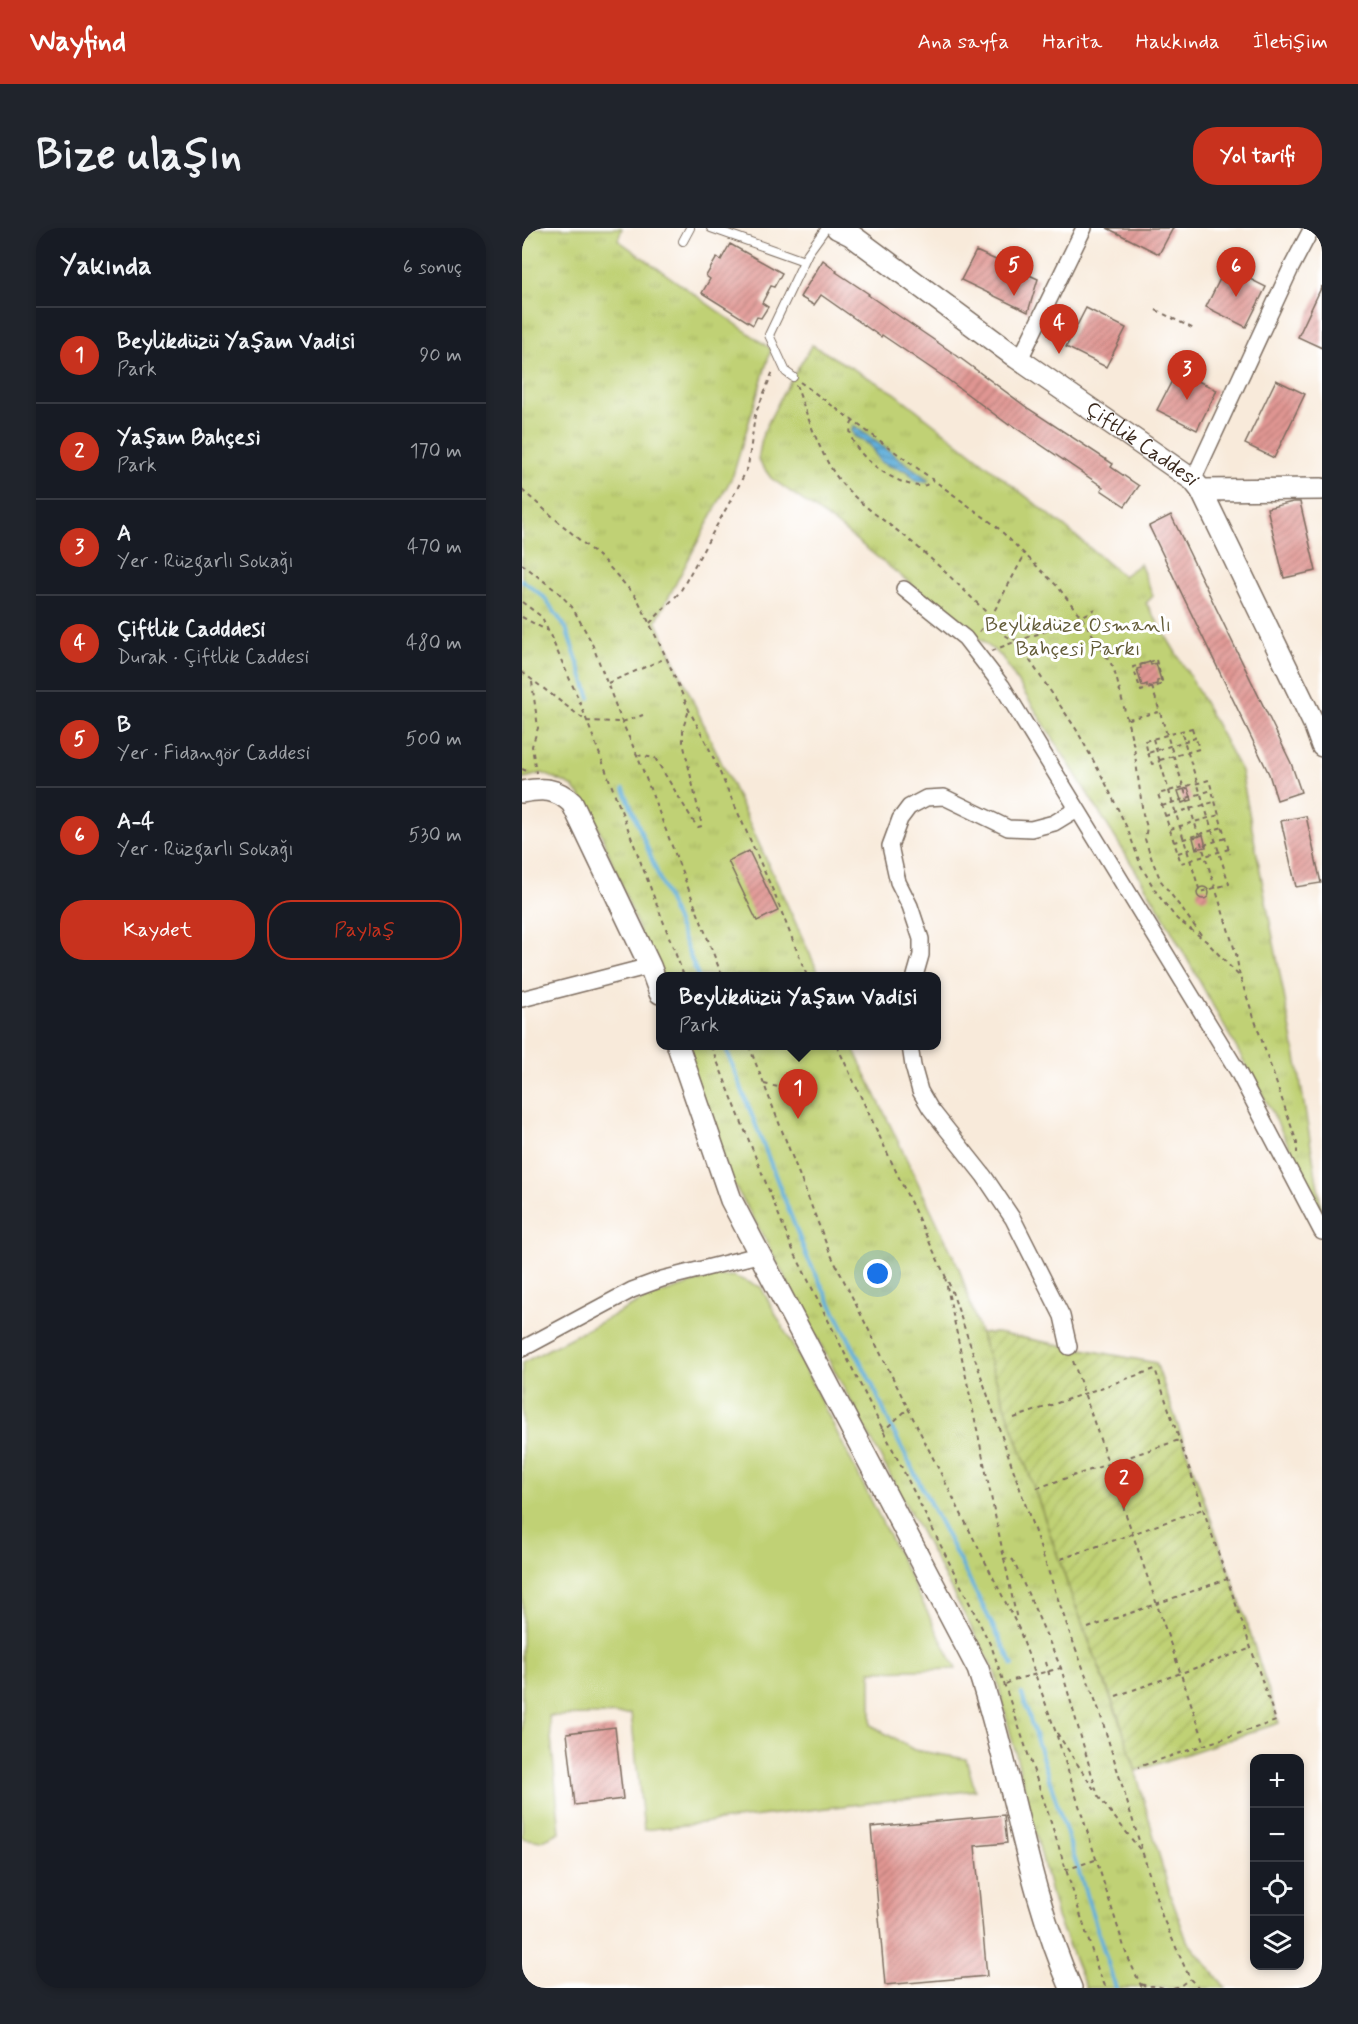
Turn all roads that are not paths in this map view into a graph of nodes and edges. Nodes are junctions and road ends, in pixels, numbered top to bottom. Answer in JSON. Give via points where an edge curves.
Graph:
{"nodes":[{"id":1,"x":690,"y":228,"type":"edge"},
{"id":2,"x":711,"y":228,"type":"edge"},
{"id":3,"x":826,"y":228,"type":"edge"},
{"id":4,"x":1084,"y":228,"type":"edge"},
{"id":5,"x":1312,"y":228,"type":"edge"},
{"id":6,"x":848,"y":230,"type":"edge"},
{"id":7,"x":683,"y":241,"type":"dead end"},
{"id":8,"x":804,"y":261,"type":"junction"},
{"id":9,"x":1017,"y":358,"type":"junction"},
{"id":10,"x":793,"y":377,"type":"road end"},
{"id":11,"x":1197,"y":485,"type":"junction"},
{"id":12,"x":1322,"y":489,"type":"edge"},
{"id":13,"x":904,"y":589,"type":"dead end"},
{"id":14,"x":1322,"y":746,"type":"edge"},
{"id":15,"x":529,"y":780,"type":"edge"},
{"id":16,"x":1077,"y":809,"type":"junction"},
{"id":17,"x":650,"y":966,"type":"junction"},
{"id":18,"x":916,"y":972,"type":"edge"},
{"id":19,"x":656,"y":982,"type":"edge"},
{"id":20,"x":522,"y":999,"type":"edge"},
{"id":21,"x":679,"y":1050,"type":"edge"},
{"id":22,"x":911,"y":1050,"type":"edge"},
{"id":23,"x":1322,"y":1232,"type":"edge"},
{"id":24,"x":758,"y":1255,"type":"junction"},
{"id":25,"x":1069,"y":1347,"type":"road end"},
{"id":26,"x":522,"y":1349,"type":"edge"},
{"id":27,"x":1071,"y":1988,"type":"edge"}],
"edges":[{"from":1,"to":7,"type":"lane"},
{"from":2,"to":8,"type":"lane"},
{"from":3,"to":8,"type":"lane"},
{"from":4,"to":9,"type":"street","via":[[1023,353]]},
{"from":5,"to":11,"type":"street"},
{"from":6,"to":9,"type":"street","name":"Çiftlik Caddesi"},
{"from":8,"to":10,"type":"lane","via":[[769,335],[778,358]]},
{"from":9,"to":11,"type":"street","name":"Çiftlik Caddesi"},
{"from":11,"to":12,"type":"street"},
{"from":11,"to":14,"type":"street","name":"Çiftlik Caddesi"},
{"from":13,"to":16,"type":"street","via":[[965,638],[980,657]]},
{"from":15,"to":17,"type":"street","via":[[563,794],[572,803]]},
{"from":16,"to":18,"type":"street","via":[[1054,823],[1031,829],[1008,828],[944,797],[926,798],[909,807],[890,846],[898,882],[921,939]]},
{"from":16,"to":23,"type":"street","via":[[1237,1070]]},
{"from":17,"to":19,"type":"street"},
{"from":17,"to":20,"type":"street"},
{"from":21,"to":24,"type":"street","via":[[731,1200]]},
{"from":22,"to":25,"type":"street","via":[[920,1091],[1013,1219],[1062,1316]]},
{"from":24,"to":26,"type":"street","via":[[632,1290]]},
{"from":24,"to":27,"type":"street","via":[[978,1669],[1039,1903]]}]}
